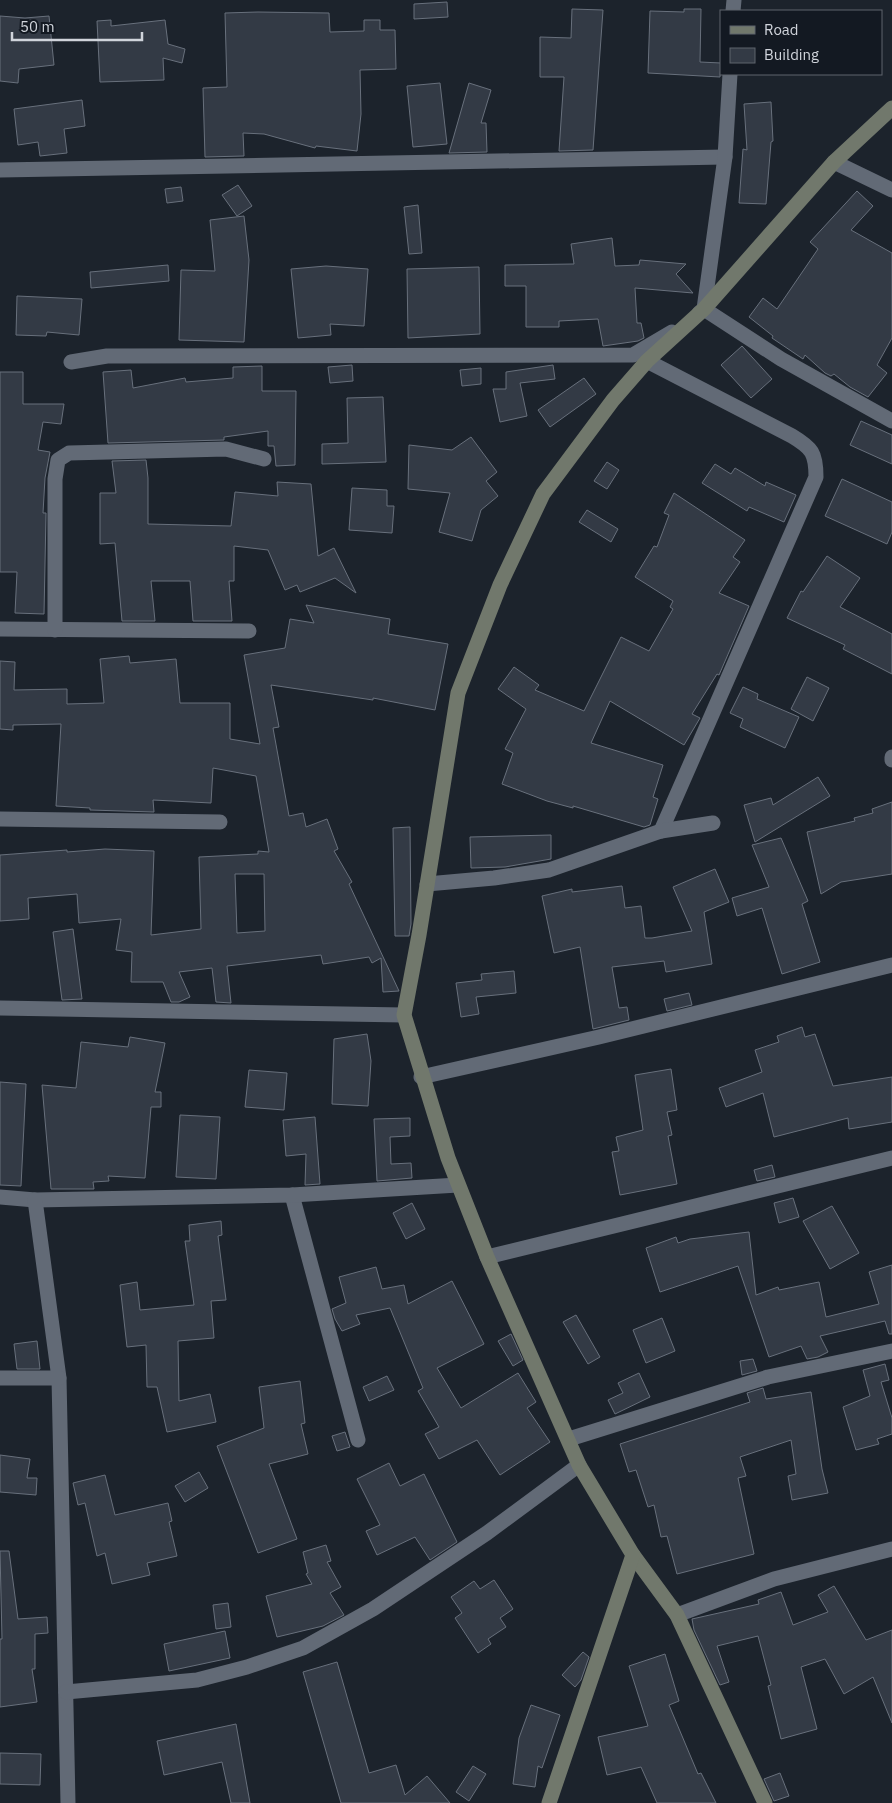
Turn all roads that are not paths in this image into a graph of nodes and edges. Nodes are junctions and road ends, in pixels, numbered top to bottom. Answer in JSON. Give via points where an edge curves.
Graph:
{"nodes":[{"id":1,"x":730,"y":75,"type":"edge"},
{"id":2,"x":892,"y":108,"type":"edge"},
{"id":3,"x":725,"y":157,"type":"junction"},
{"id":4,"x":834,"y":162,"type":"junction"},
{"id":5,"x":0,"y":170,"type":"edge"},
{"id":6,"x":892,"y":190,"type":"edge"},
{"id":7,"x":704,"y":309,"type":"junction"},
{"id":8,"x":647,"y":361,"type":"junction"},
{"id":9,"x":71,"y":362,"type":"dead end"},
{"id":10,"x":892,"y":422,"type":"edge"},
{"id":11,"x":264,"y":459,"type":"dead end"},
{"id":12,"x":0,"y":629,"type":"edge"},
{"id":13,"x":55,"y":630,"type":"junction"},
{"id":14,"x":249,"y":631,"type":"dead end"},
{"id":15,"x":0,"y":819,"type":"edge"},
{"id":16,"x":220,"y":822,"type":"dead end"},
{"id":17,"x":713,"y":823,"type":"dead end"},
{"id":18,"x":660,"y":831,"type":"junction"},
{"id":19,"x":427,"y":884,"type":"junction"},
{"id":20,"x":892,"y":965,"type":"edge"},
{"id":21,"x":0,"y":1008,"type":"edge"},
{"id":22,"x":404,"y":1015,"type":"junction"},
{"id":23,"x":421,"y":1077,"type":"junction"},
{"id":24,"x":892,"y":1158,"type":"edge"},
{"id":25,"x":458,"y":1185,"type":"junction"},
{"id":26,"x":292,"y":1195,"type":"junction"},
{"id":27,"x":0,"y":1197,"type":"edge"},
{"id":28,"x":35,"y":1200,"type":"junction"},
{"id":29,"x":487,"y":1257,"type":"junction"},
{"id":30,"x":892,"y":1351,"type":"edge"},
{"id":31,"x":0,"y":1378,"type":"edge"},
{"id":32,"x":59,"y":1378,"type":"junction"},
{"id":33,"x":568,"y":1439,"type":"junction"},
{"id":34,"x":358,"y":1440,"type":"dead end"},
{"id":35,"x":579,"y":1464,"type":"junction"},
{"id":36,"x":892,"y":1549,"type":"edge"},
{"id":37,"x":633,"y":1556,"type":"junction"},
{"id":38,"x":676,"y":1615,"type":"junction"},
{"id":39,"x":66,"y":1692,"type":"junction"},
{"id":40,"x":68,"y":1803,"type":"edge"},
{"id":41,"x":549,"y":1803,"type":"edge"},
{"id":42,"x":765,"y":1803,"type":"edge"}],
"edges":[{"from":1,"to":3,"type":"street"},
{"from":2,"to":4,"type":"street"},
{"from":3,"to":5,"type":"street"},
{"from":3,"to":7,"type":"street"},
{"from":4,"to":6,"type":"street"},
{"from":4,"to":7,"type":"street"},
{"from":7,"to":8,"type":"street"},
{"from":7,"to":9,"type":"street","via":[[634,355],[107,356]]},
{"from":7,"to":10,"type":"street","via":[[781,359]]},
{"from":8,"to":18,"type":"street","via":[[792,436],[808,446],[816,459],[816,477]]},
{"from":8,"to":19,"type":"street","via":[[613,400],[543,494],[500,584],[458,692]]},
{"from":11,"to":13,"type":"street","via":[[226,449],[69,453],[58,460],[55,479]]},
{"from":12,"to":13,"type":"street"},
{"from":13,"to":14,"type":"street"},
{"from":15,"to":16,"type":"street"},
{"from":17,"to":18,"type":"street"},
{"from":18,"to":19,"type":"street","via":[[548,870]]},
{"from":19,"to":22,"type":"street"},
{"from":20,"to":23,"type":"street"},
{"from":21,"to":22,"type":"street"},
{"from":22,"to":23,"type":"street"},
{"from":23,"to":25,"type":"street"},
{"from":24,"to":29,"type":"street"},
{"from":25,"to":26,"type":"street"},
{"from":25,"to":29,"type":"street"},
{"from":26,"to":28,"type":"street"},
{"from":26,"to":34,"type":"street"},
{"from":27,"to":28,"type":"street"},
{"from":28,"to":32,"type":"street"},
{"from":29,"to":33,"type":"street"},
{"from":30,"to":33,"type":"street","via":[[768,1377]]},
{"from":31,"to":32,"type":"street"},
{"from":32,"to":39,"type":"street"},
{"from":33,"to":35,"type":"street"},
{"from":35,"to":37,"type":"street"},
{"from":35,"to":39,"type":"street","via":[[487,1533],[374,1609],[303,1648],[197,1680]]},
{"from":36,"to":38,"type":"street","via":[[774,1580]]},
{"from":37,"to":38,"type":"street"},
{"from":37,"to":41,"type":"street"},
{"from":38,"to":42,"type":"street"},
{"from":39,"to":40,"type":"street"}]}
